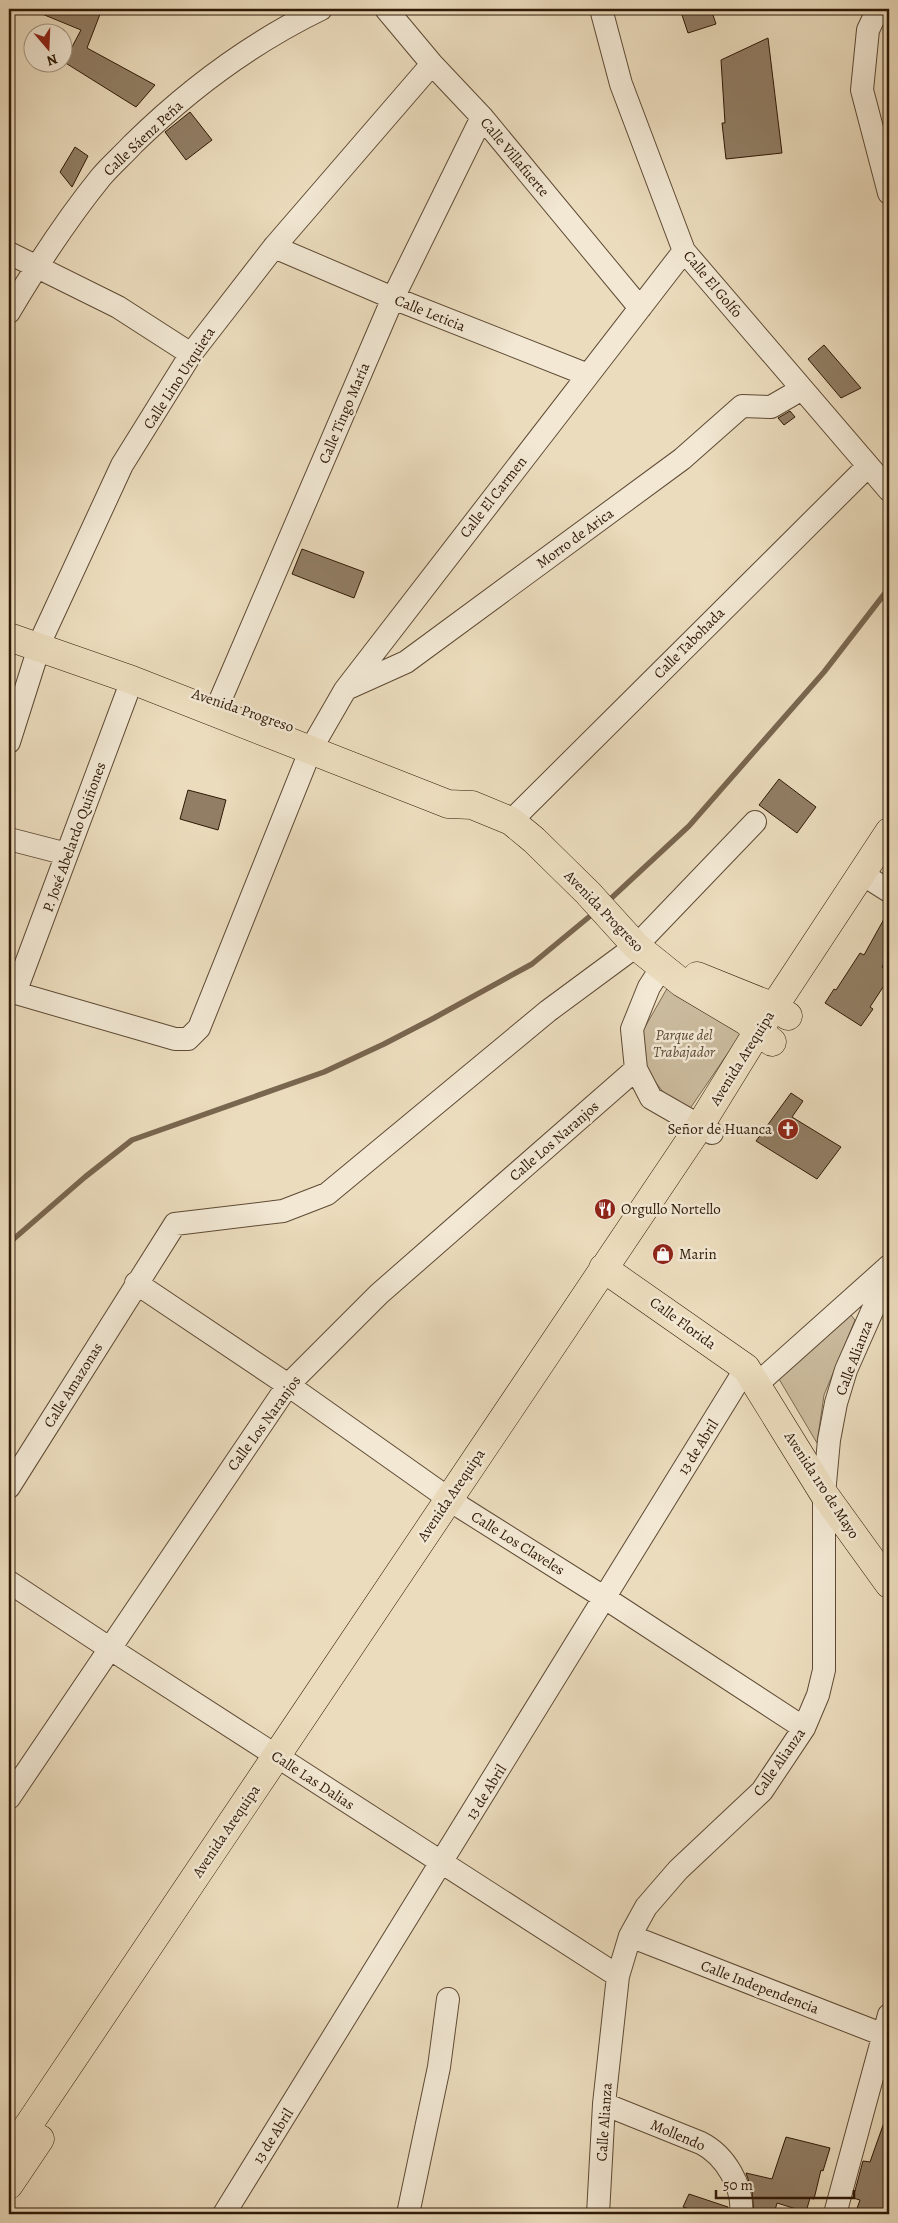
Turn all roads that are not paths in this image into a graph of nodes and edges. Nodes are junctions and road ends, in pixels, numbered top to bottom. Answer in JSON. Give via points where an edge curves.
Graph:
{"nodes":[{"id":1,"x":321,"y":9,"type":"edge"},
{"id":2,"x":386,"y":9,"type":"edge"},
{"id":3,"x":601,"y":9,"type":"edge"},
{"id":4,"x":878,"y":9,"type":"edge"},
{"id":5,"x":432,"y":64,"type":"junction"},
{"id":6,"x":482,"y":117,"type":"junction"},
{"id":7,"x":889,"y":193,"type":"edge"},
{"id":8,"x":274,"y":247,"type":"junction"},
{"id":9,"x":684,"y":250,"type":"junction"},
{"id":10,"x":9,"y":253,"type":"edge"},
{"id":11,"x":37,"y":265,"type":"junction"},
{"id":12,"x":393,"y":298,"type":"junction"},
{"id":13,"x":640,"y":308,"type":"junction"},
{"id":14,"x":9,"y":312,"type":"edge"},
{"id":15,"x":191,"y":354,"type":"junction"},
{"id":16,"x":588,"y":375,"type":"junction"},
{"id":17,"x":802,"y":388,"type":"junction"},
{"id":18,"x":868,"y":466,"type":"junction"},
{"id":19,"x":889,"y":490,"type":"edge"},
{"id":20,"x":9,"y":626,"type":"edge"},
{"id":21,"x":9,"y":637,"type":"edge"},
{"id":22,"x":40,"y":643,"type":"junction"},
{"id":23,"x":132,"y":680,"type":"junction"},
{"id":24,"x":345,"y":690,"type":"junction"},
{"id":25,"x":216,"y":708,"type":"junction"},
{"id":26,"x":9,"y":742,"type":"edge"},
{"id":27,"x":314,"y":742,"type":"junction"},
{"id":28,"x":511,"y":821,"type":"junction"},
{"id":29,"x":755,"y":822,"type":"dead end"},
{"id":30,"x":889,"y":832,"type":"edge"},
{"id":31,"x":9,"y":839,"type":"edge"},
{"id":32,"x":67,"y":854,"type":"junction"},
{"id":33,"x":879,"y":878,"type":"edge"},
{"id":34,"x":633,"y":943,"type":"junction"},
{"id":35,"x":662,"y":966,"type":"junction"},
{"id":36,"x":12,"y":992,"type":"edge"},
{"id":37,"x":781,"y":1012,"type":"junction"},
{"id":38,"x":765,"y":1036,"type":"junction"},
{"id":39,"x":636,"y":1070,"type":"junction"},
{"id":40,"x":705,"y":1130,"type":"junction"},
{"id":41,"x":889,"y":1265,"type":"edge"},
{"id":42,"x":610,"y":1272,"type":"junction"},
{"id":43,"x":889,"y":1273,"type":"edge"},
{"id":44,"x":136,"y":1283,"type":"junction"},
{"id":45,"x":752,"y":1376,"type":"junction"},
{"id":46,"x":288,"y":1385,"type":"junction"},
{"id":47,"x":9,"y":1487,"type":"edge"},
{"id":48,"x":824,"y":1494,"type":"junction"},
{"id":49,"x":456,"y":1503,"type":"junction"},
{"id":50,"x":9,"y":1582,"type":"edge"},
{"id":51,"x":889,"y":1584,"type":"edge"},
{"id":52,"x":605,"y":1598,"type":"junction"},
{"id":53,"x":109,"y":1648,"type":"junction"},
{"id":54,"x":804,"y":1728,"type":"junction"},
{"id":55,"x":283,"y":1761,"type":"junction"},
{"id":56,"x":9,"y":1798,"type":"edge"},
{"id":57,"x":442,"y":1863,"type":"junction"},
{"id":58,"x":630,"y":1936,"type":"junction"},
{"id":59,"x":618,"y":1976,"type":"junction"},
{"id":60,"x":448,"y":1999,"type":"dead end"},
{"id":61,"x":887,"y":2029,"type":"edge"},
{"id":62,"x":604,"y":2104,"type":"junction"},
{"id":63,"x":10,"y":2172,"type":"edge"},
{"id":64,"x":224,"y":2214,"type":"edge"},
{"id":65,"x":408,"y":2214,"type":"edge"},
{"id":66,"x":598,"y":2214,"type":"edge"},
{"id":67,"x":741,"y":2214,"type":"edge"},
{"id":68,"x":835,"y":2214,"type":"edge"}],
"edges":[{"from":1,"to":11,"type":"street","name":"Calle Sáenz Peña","via":[[221,68],[159,118],[102,176]]},
{"from":2,"to":5,"type":"street","name":"Calle Villafuerte"},
{"from":3,"to":9,"type":"street","name":"Calle El Golfo","via":[[621,84]]},
{"from":4,"to":7,"type":"street","via":[[868,30],[862,90]]},
{"from":5,"to":6,"type":"street","name":"Calle Villafuerte"},
{"from":5,"to":8,"type":"street","name":"Calle Lino Urquieta"},
{"from":6,"to":12,"type":"street","name":"Calle Tingo María"},
{"from":6,"to":13,"type":"street","name":"Calle Villafuerte"},
{"from":8,"to":12,"type":"street","name":"Calle Leticia"},
{"from":8,"to":15,"type":"street","name":"Calle Lino Urquieta"},
{"from":9,"to":13,"type":"street","name":"Calle El Carmen"},
{"from":9,"to":17,"type":"street","name":"Calle El Golfo"},
{"from":10,"to":11,"type":"street"},
{"from":11,"to":14,"type":"street","name":"Calle Sáenz Peña"},
{"from":11,"to":15,"type":"street","via":[[118,306]]},
{"from":12,"to":16,"type":"street","name":"Calle Leticia"},
{"from":12,"to":25,"type":"street","name":"Calle Tingo María"},
{"from":13,"to":16,"type":"street","name":"Calle El Carmen"},
{"from":15,"to":22,"type":"street","name":"Calle Lino Urquieta","via":[[122,465]]},
{"from":16,"to":24,"type":"street","name":"Calle El Carmen"},
{"from":17,"to":18,"type":"street","name":"Calle El Golfo"},
{"from":17,"to":24,"type":"street","name":"Morro de Arica","via":[[771,407],[742,406],[682,458],[406,662]]},
{"from":18,"to":19,"type":"street","name":"Calle El Golfo"},
{"from":18,"to":28,"type":"street","name":"Calle Tabohada"},
{"from":20,"to":22,"type":"main road","name":"Avenida Progreso"},
{"from":21,"to":22,"type":"main road","name":"Avenida Progreso"},
{"from":22,"to":23,"type":"main road","name":"Avenida Progreso"},
{"from":22,"to":25,"type":"main road","name":"Avenida Progreso"},
{"from":22,"to":26,"type":"street","name":"Calle Lino Urquieta"},
{"from":23,"to":25,"type":"main road","name":"Avenida Progreso"},
{"from":23,"to":32,"type":"street","name":"P. José Abelardo Quiñones"},
{"from":24,"to":27,"type":"street","name":"Calle El Carmen"},
{"from":25,"to":27,"type":"main road","name":"Avenida Progreso"},
{"from":27,"to":28,"type":"main road","name":"Avenida Progreso","via":[[455,791],[472,805]]},
{"from":27,"to":36,"type":"street","name":"Calle El Carmen","via":[[199,1028],[188,1039],[175,1039]]},
{"from":28,"to":34,"type":"main road","name":"Avenida Progreso","via":[[588,893]]},
{"from":29,"to":34,"type":"street","name":"Calle Amazonas"},
{"from":30,"to":33,"type":"main road","name":"Avenida Arequipa"},
{"from":31,"to":32,"type":"street"},
{"from":32,"to":36,"type":"street","name":"P. José Abelardo Quiñones"},
{"from":33,"to":37,"type":"main road","name":"Avenida Arequipa"},
{"from":34,"to":35,"type":"main road","name":"Avenida Progreso"},
{"from":34,"to":44,"type":"street","name":"Calle Amazonas","via":[[327,1194],[283,1211],[175,1224]]},
{"from":35,"to":37,"type":"main road","name":"Avenida Progreso","via":[[684,971]]},
{"from":35,"to":38,"type":"main road","name":"Avenida Progreso","via":[[682,983]]},
{"from":35,"to":39,"type":"street","via":[[649,987],[632,1029]]},
{"from":37,"to":38,"type":"main road","name":"Avenida Arequipa"},
{"from":38,"to":40,"type":"main road","name":"Avenida Arequipa"},
{"from":39,"to":40,"type":"street","via":[[651,1098]]},
{"from":39,"to":46,"type":"street","name":"Calle Los Naranjos","via":[[379,1294]]},
{"from":40,"to":42,"type":"main road","name":"Avenida Arequipa"},
{"from":41,"to":45,"type":"street","name":"Calle Alianza"},
{"from":42,"to":45,"type":"main road","name":"Calle Florida"},
{"from":42,"to":49,"type":"main road","name":"Avenida Arequipa"},
{"from":43,"to":48,"type":"street","name":"Calle Alianza","via":[[846,1370],[836,1403]]},
{"from":44,"to":46,"type":"street","name":"Calle Los Claveles"},
{"from":44,"to":47,"type":"street","name":"Calle Amazonas"},
{"from":45,"to":48,"type":"main road","name":"Avenida 1ro de Mayo"},
{"from":45,"to":52,"type":"street","name":"13 de Abril"},
{"from":46,"to":49,"type":"street","name":"Calle Los Claveles"},
{"from":46,"to":53,"type":"street","name":"Calle Los Naranjos"},
{"from":48,"to":51,"type":"main road","name":"Avenida 1ro de Mayo"},
{"from":48,"to":54,"type":"street","name":"Calle Alianza","via":[[824,1670]]},
{"from":49,"to":52,"type":"street","name":"Calle Los Claveles"},
{"from":49,"to":55,"type":"main road","name":"Avenida Arequipa"},
{"from":50,"to":53,"type":"street","name":"Calle Las Dalias"},
{"from":52,"to":54,"type":"street","name":"Calle Los Claveles"},
{"from":52,"to":57,"type":"street","name":"13 de Abril"},
{"from":53,"to":55,"type":"street","name":"Calle Las Dalias"},
{"from":53,"to":56,"type":"street","name":"Calle Los Naranjos"},
{"from":54,"to":58,"type":"street","name":"Calle Alianza","via":[[762,1792],[678,1870],[646,1907]]},
{"from":55,"to":57,"type":"street","name":"Calle Las Dalias"},
{"from":55,"to":63,"type":"main road","name":"Avenida Arequipa"},
{"from":57,"to":59,"type":"street","name":"Calle Las Dalias"},
{"from":57,"to":64,"type":"street","name":"13 de Abril"},
{"from":58,"to":59,"type":"street","name":"Calle Alianza"},
{"from":58,"to":61,"type":"street","name":"Calle Independencia"},
{"from":59,"to":62,"type":"street","name":"Calle Alianza"},
{"from":60,"to":65,"type":"street","via":[[439,2067]]},
{"from":61,"to":68,"type":"street"},
{"from":62,"to":66,"type":"street","name":"Calle Alianza"},
{"from":62,"to":67,"type":"street","name":"Mollendo","via":[[714,2151],[726,2163],[735,2182]]}]}
